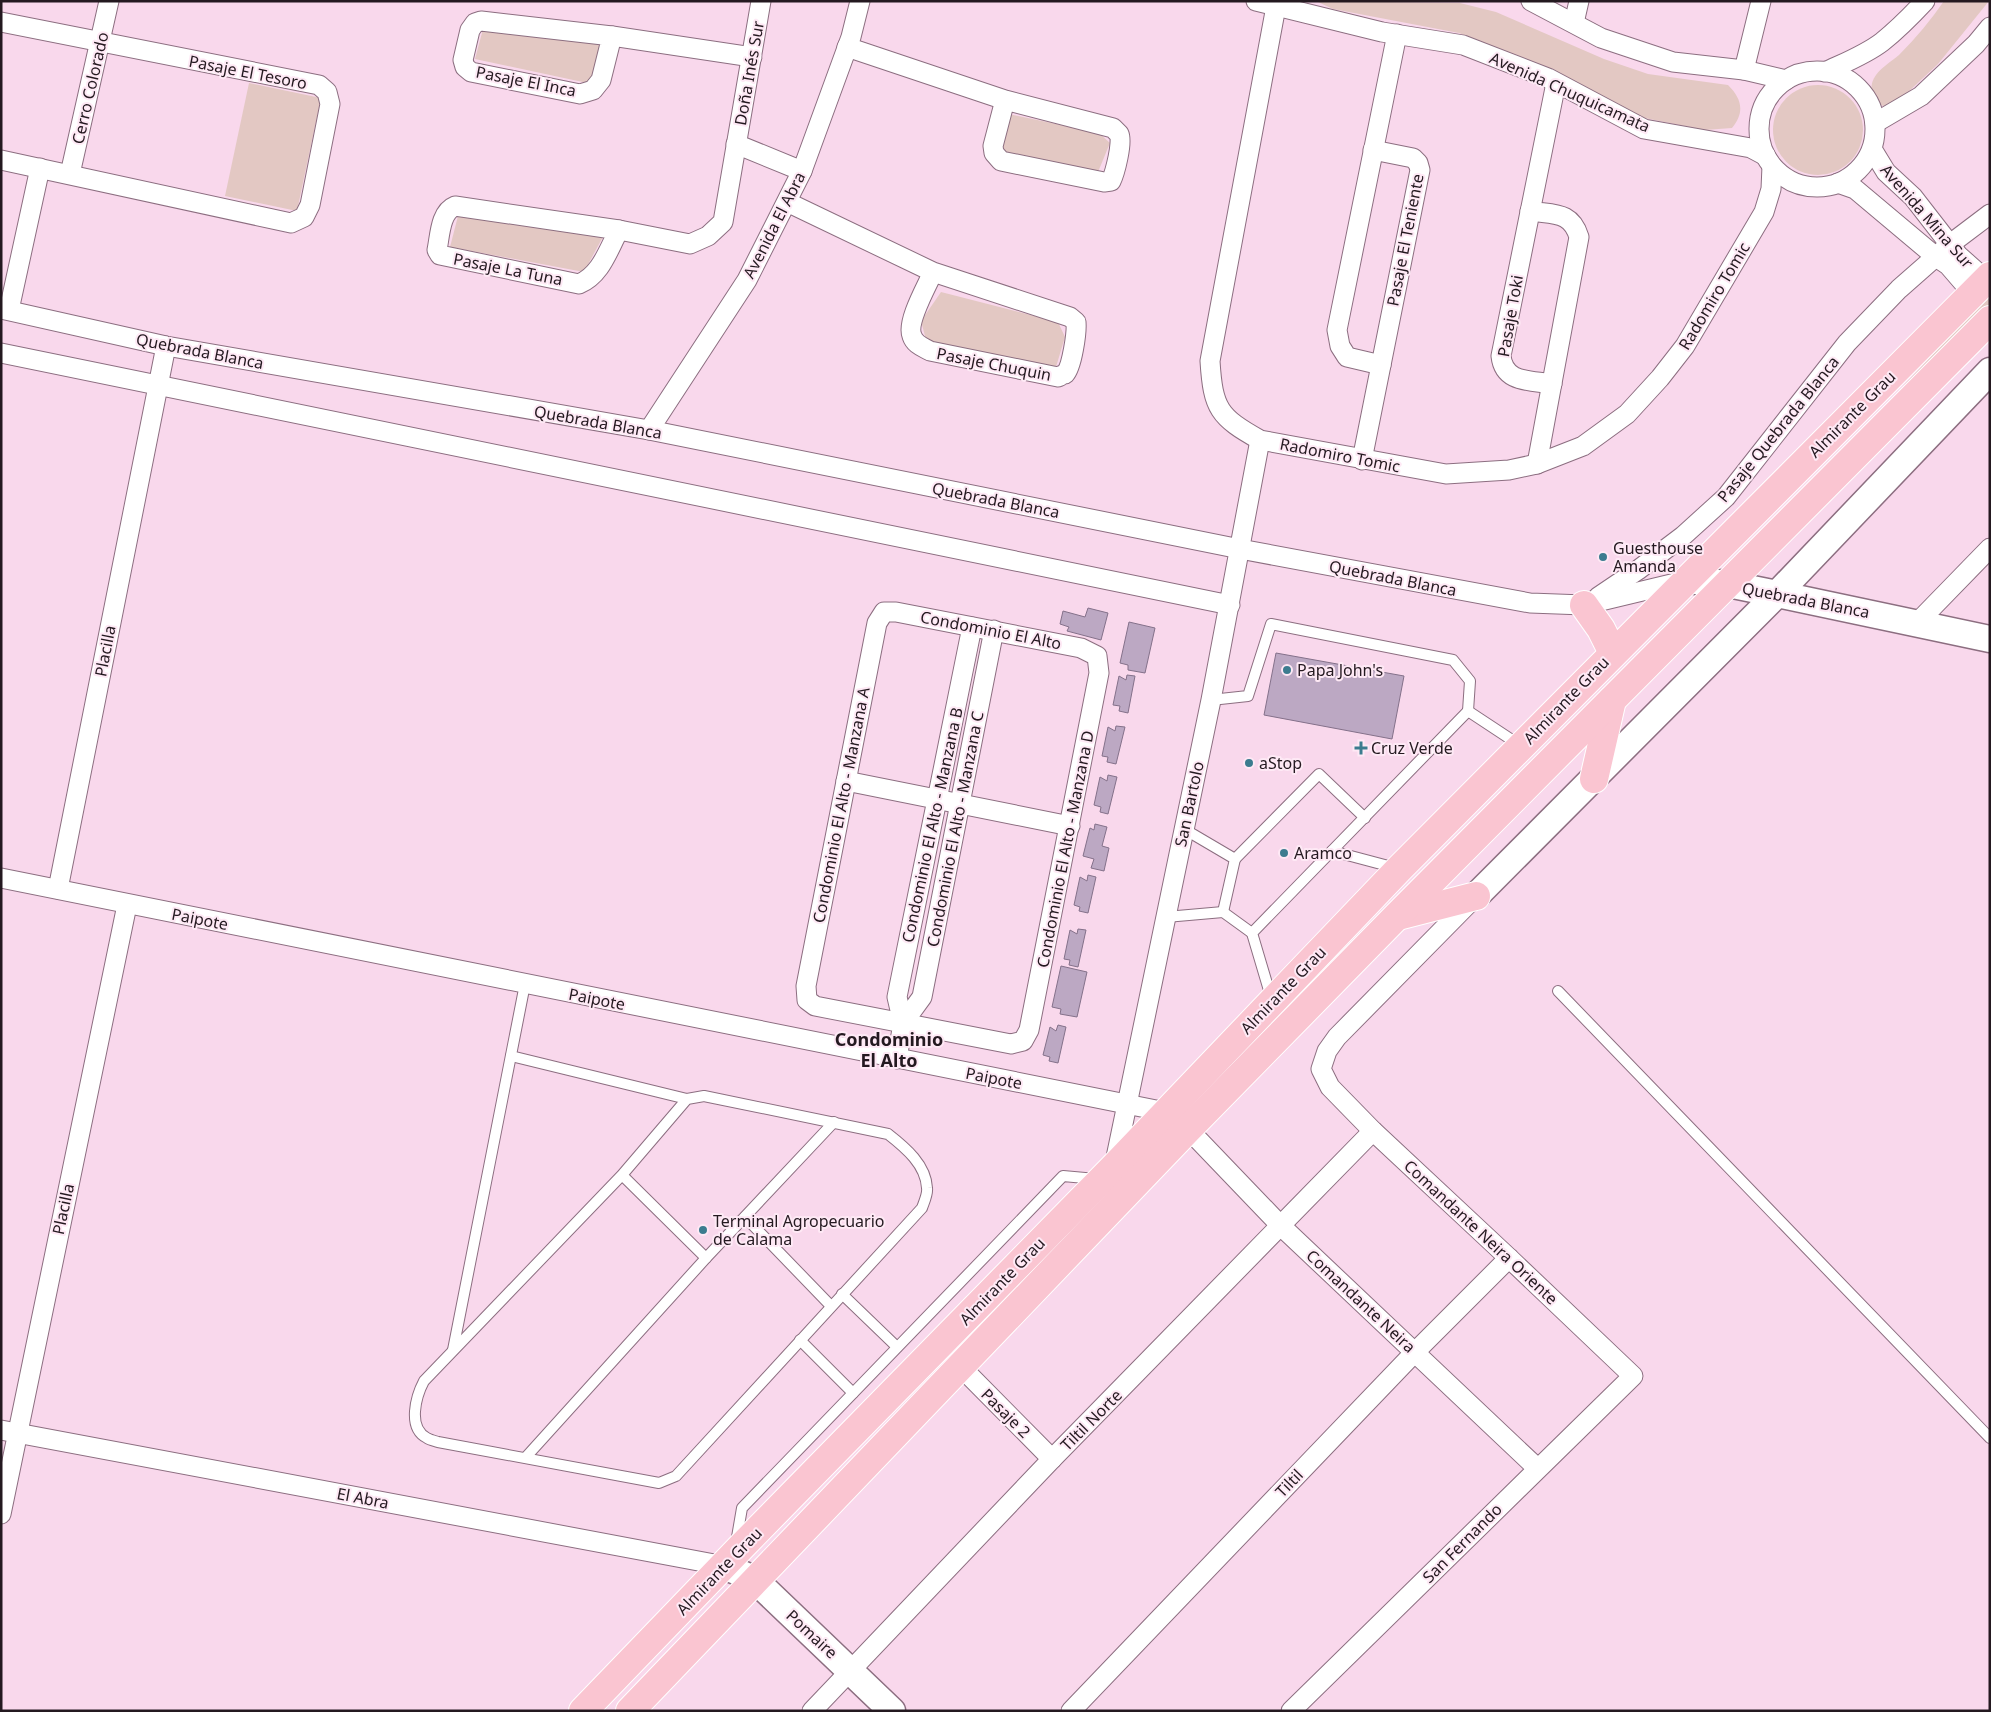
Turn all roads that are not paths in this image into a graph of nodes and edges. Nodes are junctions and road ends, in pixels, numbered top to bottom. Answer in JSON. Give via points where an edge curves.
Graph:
{"nodes":[{"id":1,"x":109,"y":1,"type":"edge"},
{"id":2,"x":761,"y":1,"type":"edge"},
{"id":3,"x":860,"y":1,"type":"edge"},
{"id":4,"x":1256,"y":1,"type":"edge"},
{"id":5,"x":1531,"y":1,"type":"edge"},
{"id":6,"x":1579,"y":1,"type":"edge"},
{"id":7,"x":1761,"y":1,"type":"edge"},
{"id":8,"x":1925,"y":1,"type":"edge"},
{"id":9,"x":1277,"y":3,"type":"edge"},
{"id":10,"x":1,"y":22,"type":"edge"},
{"id":11,"x":1574,"y":23,"type":"junction"},
{"id":12,"x":1990,"y":27,"type":"edge"},
{"id":13,"x":1397,"y":34,"type":"junction"},
{"id":14,"x":612,"y":36,"type":"junction"},
{"id":15,"x":99,"y":43,"type":"junction"},
{"id":16,"x":847,"y":46,"type":"junction"},
{"id":17,"x":752,"y":56,"type":"junction"},
{"id":18,"x":1744,"y":70,"type":"junction"},
{"id":19,"x":1825,"y":72,"type":"junction"},
{"id":20,"x":1786,"y":80,"type":"junction"},
{"id":21,"x":1556,"y":83,"type":"junction"},
{"id":22,"x":1005,"y":100,"type":"junction"},
{"id":23,"x":1875,"y":123,"type":"junction"},
{"id":24,"x":736,"y":144,"type":"junction"},
{"id":25,"x":1872,"y":149,"type":"junction"},
{"id":26,"x":1373,"y":150,"type":"junction"},
{"id":27,"x":1,"y":160,"type":"edge"},
{"id":28,"x":1769,"y":161,"type":"junction"},
{"id":29,"x":40,"y":168,"type":"junction"},
{"id":30,"x":802,"y":171,"type":"junction"},
{"id":31,"x":70,"y":174,"type":"junction"},
{"id":32,"x":1838,"y":183,"type":"junction"},
{"id":33,"x":1801,"y":185,"type":"junction"},
{"id":34,"x":787,"y":202,"type":"junction"},
{"id":35,"x":1530,"y":211,"type":"junction"},
{"id":36,"x":1764,"y":212,"type":"junction"},
{"id":37,"x":1990,"y":214,"type":"edge"},
{"id":38,"x":723,"y":222,"type":"joint"},
{"id":39,"x":619,"y":230,"type":"junction"},
{"id":40,"x":1942,"y":251,"type":"junction"},
{"id":41,"x":933,"y":272,"type":"junction"},
{"id":42,"x":1983,"y":283,"type":"edge"},
{"id":43,"x":5,"y":309,"type":"edge"},
{"id":44,"x":1990,"y":320,"type":"edge"},
{"id":45,"x":166,"y":346,"type":"junction"},
{"id":46,"x":1,"y":354,"type":"edge"},
{"id":47,"x":1381,"y":365,"type":"junction"},
{"id":48,"x":1990,"y":371,"type":"edge"},
{"id":49,"x":1552,"y":384,"type":"junction"},
{"id":50,"x":158,"y":385,"type":"junction"},
{"id":51,"x":649,"y":430,"type":"junction"},
{"id":52,"x":1260,"y":440,"type":"junction"},
{"id":53,"x":1362,"y":460,"type":"junction"},
{"id":54,"x":1537,"y":464,"type":"junction"},
{"id":55,"x":1990,"y":548,"type":"edge"},
{"id":56,"x":1240,"y":549,"type":"junction"},
{"id":57,"x":1686,"y":580,"type":"junction"},
{"id":58,"x":1728,"y":584,"type":"junction"},
{"id":59,"x":1777,"y":594,"type":"junction"},
{"id":60,"x":1230,"y":604,"type":"junction"},
{"id":61,"x":1584,"y":604,"type":"junction"},
{"id":62,"x":884,"y":612,"type":"joint"},
{"id":63,"x":1917,"y":623,"type":"junction"},
{"id":64,"x":972,"y":627,"type":"junction"},
{"id":65,"x":994,"y":630,"type":"junction"},
{"id":66,"x":1990,"y":639,"type":"edge"},
{"id":67,"x":1613,"y":653,"type":"junction"},
{"id":68,"x":1097,"y":656,"type":"joint"},
{"id":69,"x":1211,"y":700,"type":"junction"},
{"id":70,"x":1612,"y":700,"type":"junction"},
{"id":71,"x":1468,"y":711,"type":"junction"},
{"id":72,"x":1521,"y":746,"type":"junction"},
{"id":73,"x":1594,"y":779,"type":"junction"},
{"id":74,"x":846,"y":782,"type":"junction"},
{"id":75,"x":937,"y":800,"type":"junction"},
{"id":76,"x":960,"y":804,"type":"junction"},
{"id":77,"x":1365,"y":818,"type":"junction"},
{"id":78,"x":1070,"y":826,"type":"junction"},
{"id":79,"x":1184,"y":828,"type":"junction"},
{"id":80,"x":1332,"y":852,"type":"junction"},
{"id":81,"x":1235,"y":859,"type":"junction"},
{"id":82,"x":1399,"y":869,"type":"junction"},
{"id":83,"x":1,"y":878,"type":"edge"},
{"id":84,"x":58,"y":889,"type":"junction"},
{"id":85,"x":1476,"y":896,"type":"junction"},
{"id":86,"x":126,"y":905,"type":"junction"},
{"id":87,"x":1224,"y":912,"type":"junction"},
{"id":88,"x":1396,"y":916,"type":"junction"},
{"id":89,"x":1166,"y":917,"type":"junction"},
{"id":90,"x":1252,"y":932,"type":"junction"},
{"id":91,"x":525,"y":984,"type":"junction"},
{"id":92,"x":1558,"y":991,"type":"dead end"},
{"id":93,"x":1272,"y":1001,"type":"junction"},
{"id":94,"x":903,"y":1023,"type":"junction"},
{"id":95,"x":511,"y":1056,"type":"junction"},
{"id":96,"x":897,"y":1059,"type":"junction"},
{"id":97,"x":687,"y":1099,"type":"junction"},
{"id":98,"x":1126,"y":1104,"type":"junction"},
{"id":99,"x":1166,"y":1112,"type":"junction"},
{"id":100,"x":834,"y":1122,"type":"junction"},
{"id":101,"x":1188,"y":1129,"type":"junction"},
{"id":102,"x":1373,"y":1131,"type":"junction"},
{"id":103,"x":1108,"y":1174,"type":"junction"},
{"id":104,"x":622,"y":1175,"type":"junction"},
{"id":105,"x":745,"y":1217,"type":"junction"},
{"id":106,"x":1281,"y":1226,"type":"junction"},
{"id":107,"x":706,"y":1258,"type":"junction"},
{"id":108,"x":1509,"y":1258,"type":"junction"},
{"id":109,"x":842,"y":1294,"type":"junction"},
{"id":110,"x":831,"y":1306,"type":"junction"},
{"id":111,"x":800,"y":1340,"type":"junction"},
{"id":112,"x":897,"y":1347,"type":"junction"},
{"id":113,"x":453,"y":1351,"type":"junction"},
{"id":114,"x":1415,"y":1352,"type":"junction"},
{"id":115,"x":961,"y":1367,"type":"junction"},
{"id":116,"x":1633,"y":1376,"type":"joint"},
{"id":117,"x":853,"y":1393,"type":"junction"},
{"id":118,"x":9,"y":1432,"type":"edge"},
{"id":119,"x":1990,"y":1438,"type":"edge"},
{"id":120,"x":526,"y":1457,"type":"junction"},
{"id":121,"x":1052,"y":1459,"type":"junction"},
{"id":122,"x":1538,"y":1468,"type":"junction"},
{"id":123,"x":1,"y":1514,"type":"edge"},
{"id":124,"x":729,"y":1560,"type":"junction"},
{"id":125,"x":755,"y":1580,"type":"junction"},
{"id":126,"x":851,"y":1671,"type":"junction"},
{"id":127,"x":583,"y":1711,"type":"edge"},
{"id":128,"x":630,"y":1711,"type":"edge"},
{"id":129,"x":812,"y":1711,"type":"edge"},
{"id":130,"x":892,"y":1711,"type":"edge"},
{"id":131,"x":1071,"y":1711,"type":"edge"},
{"id":132,"x":1291,"y":1711,"type":"edge"}],
"edges":[{"from":1,"to":15,"type":"street","name":"Cerro Colorado"},
{"from":2,"to":17,"type":"street","name":"Doña Inés Sur"},
{"from":3,"to":16,"type":"street","name":"Avenida El Abra"},
{"from":4,"to":9,"type":"street","name":"Avenida Chuquicamata"},
{"from":5,"to":11,"type":"street"},
{"from":6,"to":11,"type":"street"},
{"from":7,"to":18,"type":"street"},
{"from":8,"to":19,"type":"street","name":"Avenida Chuquicamata","via":[[1881,43]]},
{"from":9,"to":13,"type":"street","name":"Avenida Chuquicamata"},
{"from":9,"to":52,"type":"street","name":"Radomiro Tomic","via":[[1210,362],[1212,392],[1219,409],[1237,427]]},
{"from":10,"to":15,"type":"street","name":"Pasaje El Tesoro"},
{"from":11,"to":18,"type":"street","via":[[1601,38],[1673,62]]},
{"from":12,"to":23,"type":"street","via":[[1921,96]]},
{"from":13,"to":21,"type":"street","name":"Avenida Chuquicamata","via":[[1463,45]]},
{"from":13,"to":26,"type":"street"},
{"from":14,"to":14,"type":"street","name":"Pasaje El Inca","via":[[601,80],[593,90],[580,94],[471,72],[463,60],[470,30],[475,23],[482,21]]},
{"from":14,"to":17,"type":"street","name":"Pasaje El Inca"},
{"from":15,"to":31,"type":"street","name":"Cerro Colorado"},
{"from":15,"to":31,"type":"street","name":"Pasaje El Tesoro","via":[[319,85],[327,92],[330,104],[310,204],[304,217],[291,223]]},
{"from":16,"to":22,"type":"street"},
{"from":16,"to":30,"type":"street","name":"Avenida El Abra"},
{"from":17,"to":24,"type":"street","name":"Doña Inés Sur"},
{"from":18,"to":20,"type":"street"},
{"from":19,"to":20,"type":"street","name":"Avenida Chuquicamata","via":[[1805,72]]},
{"from":19,"to":23,"type":"street","name":"Avenida Chuquicamata","via":[[1844,77],[1859,88],[1870,104]]},
{"from":20,"to":28,"type":"street","name":"Avenida Chuquicamata","via":[[1770,95],[1761,114],[1759,136]]},
{"from":21,"to":28,"type":"street","name":"Avenida Chuquicamata","via":[[1644,129],[1751,148]]},
{"from":21,"to":35,"type":"street","name":"Pasaje Toki"},
{"from":22,"to":22,"type":"street","via":[[1113,128],[1121,141],[1111,181],[1001,161],[994,154],[993,146]]},
{"from":23,"to":25,"type":"street","name":"Avenida Chuquicamata"},
{"from":24,"to":30,"type":"street","name":"Doña Inés Sur"},
{"from":24,"to":38,"type":"street","name":"Doña Inés Sur"},
{"from":25,"to":32,"type":"street","name":"Avenida Chuquicamata","via":[[1859,170]]},
{"from":25,"to":40,"type":"street","name":"Avenida Mina Sur","via":[[1886,172],[1913,197]]},
{"from":26,"to":47,"type":"street","via":[[1337,330],[1340,346],[1348,357]]},
{"from":26,"to":47,"type":"street","name":"Pasaje El Teniente","via":[[1413,158],[1420,170]]},
{"from":27,"to":29,"type":"street","name":"Pasaje El Tesoro"},
{"from":28,"to":33,"type":"street","name":"Avenida Chuquicamata","via":[[1790,181]]},
{"from":28,"to":36,"type":"street","name":"Radomiro Tomic","via":[[1771,189]]},
{"from":29,"to":31,"type":"street","name":"Pasaje El Tesoro"},
{"from":29,"to":43,"type":"street"},
{"from":30,"to":34,"type":"street","name":"Avenida El Abra"},
{"from":32,"to":33,"type":"street","name":"Avenida Chuquicamata","via":[[1826,187]]},
{"from":32,"to":40,"type":"street","name":"Avenida Mina Sur","via":[[1855,189]]},
{"from":33,"to":36,"type":"street","name":"Radomiro Tomic"},
{"from":34,"to":41,"type":"street","name":"Pasaje Chuquin"},
{"from":34,"to":51,"type":"street","name":"Avenida El Abra","via":[[747,280]]},
{"from":35,"to":49,"type":"street","via":[[1567,217],[1576,226],[1579,237]]},
{"from":35,"to":49,"type":"street","name":"Pasaje Toki","via":[[1501,362],[1510,376]]},
{"from":36,"to":54,"type":"street","name":"Radomiro Tomic","via":[[1685,346],[1660,378],[1627,414],[1583,446]]},
{"from":37,"to":40,"type":"street","name":"Pasaje Quebrada Blanca"},
{"from":38,"to":39,"type":"street","name":"Pasaje La Tuna","via":[[708,236],[690,244]]},
{"from":39,"to":39,"type":"street","name":"Pasaje La Tuna","via":[[598,271],[579,284],[442,256],[437,250],[445,213],[455,206]]},
{"from":40,"to":42,"type":"street","name":"Avenida Mina Sur","via":[[1958,255]]},
{"from":40,"to":61,"type":"street","name":"Pasaje Quebrada Blanca","via":[[1899,289],[1847,343],[1726,497],[1683,536],[1638,570]]},
{"from":41,"to":41,"type":"street","name":"Pasaje Chuquin","via":[[910,330],[918,345],[930,351],[1058,377],[1065,374],[1076,330],[1076,322],[1070,317]]},
{"from":42,"to":57,"type":"main road","name":"Almirante Grau"},
{"from":43,"to":45,"type":"street","name":"Quebrada Blanca"},
{"from":44,"to":58,"type":"main road","name":"Almirante Grau"},
{"from":45,"to":50,"type":"street","name":"Placilla"},
{"from":45,"to":51,"type":"street","name":"Quebrada Blanca"},
{"from":46,"to":50,"type":"street"},
{"from":47,"to":53,"type":"street","name":"Pasaje El Teniente"},
{"from":48,"to":59,"type":"street"},
{"from":49,"to":54,"type":"street"},
{"from":50,"to":60,"type":"street"},
{"from":50,"to":84,"type":"street","name":"Placilla"},
{"from":51,"to":56,"type":"street","name":"Quebrada Blanca"},
{"from":52,"to":53,"type":"street","name":"Radomiro Tomic"},
{"from":52,"to":56,"type":"street","name":"San Bartolo"},
{"from":53,"to":54,"type":"street","name":"Radomiro Tomic","via":[[1446,474],[1510,470]]},
{"from":55,"to":63,"type":"street"},
{"from":56,"to":60,"type":"street","name":"San Bartolo"},
{"from":56,"to":61,"type":"street","name":"Quebrada Blanca","via":[[1522,602]]},
{"from":57,"to":58,"type":"street","name":"Quebrada Blanca"},
{"from":57,"to":61,"type":"street","name":"Quebrada Blanca"},
{"from":57,"to":67,"type":"main road","name":"Almirante Grau"},
{"from":58,"to":59,"type":"street","name":"Quebrada Blanca"},
{"from":58,"to":70,"type":"main road","name":"Almirante Grau"},
{"from":59,"to":63,"type":"street","name":"Quebrada Blanca"},
{"from":59,"to":73,"type":"street"},
{"from":60,"to":69,"type":"street","name":"San Bartolo"},
{"from":61,"to":67,"type":"main road"},
{"from":62,"to":64,"type":"street","name":"Condominio El Alto"},
{"from":62,"to":74,"type":"street","name":"Condominio El Alto - Manzana A","via":[[877,623]]},
{"from":63,"to":66,"type":"street","name":"Quebrada Blanca"},
{"from":64,"to":65,"type":"street","name":"Condominio El Alto"},
{"from":64,"to":75,"type":"street","name":"Condominio El Alto - Manzana B"},
{"from":65,"to":68,"type":"street","name":"Condominio El Alto","via":[[1082,648]]},
{"from":65,"to":76,"type":"street","name":"Condominio El Alto - Manzana C"},
{"from":67,"to":72,"type":"main road","name":"Almirante Grau"},
{"from":68,"to":78,"type":"street","name":"Condominio El Alto - Manzana D","via":[[1099,673]]},
{"from":69,"to":71,"type":"lane","via":[[1248,696],[1271,624],[1453,660],[1470,681]]},
{"from":69,"to":79,"type":"street","name":"San Bartolo"},
{"from":70,"to":73,"type":"main road"},
{"from":70,"to":88,"type":"main road","name":"Almirante Grau"},
{"from":71,"to":72,"type":"lane"},
{"from":71,"to":77,"type":"lane"},
{"from":72,"to":82,"type":"main road","name":"Almirante Grau"},
{"from":73,"to":85,"type":"street"},
{"from":74,"to":75,"type":"street"},
{"from":74,"to":94,"type":"street","name":"Condominio El Alto - Manzana A","via":[[806,986],[807,1000],[815,1006]]},
{"from":75,"to":76,"type":"street"},
{"from":75,"to":94,"type":"street","name":"Condominio El Alto - Manzana B","via":[[897,997]]},
{"from":76,"to":78,"type":"street"},
{"from":76,"to":94,"type":"street","name":"Condominio El Alto - Manzana C","via":[[922,997]]},
{"from":77,"to":80,"type":"lane"},
{"from":77,"to":81,"type":"lane","via":[[1319,774]]},
{"from":78,"to":94,"type":"street","name":"Condominio El Alto - Manzana D","via":[[1029,1030],[1023,1041],[1011,1044]]},
{"from":79,"to":81,"type":"lane"},
{"from":79,"to":89,"type":"street","name":"San Bartolo"},
{"from":80,"to":82,"type":"lane"},
{"from":80,"to":90,"type":"lane"},
{"from":81,"to":87,"type":"lane"},
{"from":82,"to":93,"type":"main road","name":"Almirante Grau"},
{"from":83,"to":84,"type":"street","name":"Paipote"},
{"from":84,"to":86,"type":"street","name":"Paipote"},
{"from":85,"to":88,"type":"main road"},
{"from":85,"to":102,"type":"street","name":"Comandante Neira Oriente","via":[[1337,1037],[1328,1051],[1321,1069],[1330,1088]]},
{"from":86,"to":91,"type":"street","name":"Paipote"},
{"from":86,"to":118,"type":"street","name":"Placilla"},
{"from":87,"to":89,"type":"lane"},
{"from":87,"to":90,"type":"lane"},
{"from":88,"to":101,"type":"main road","name":"Almirante Grau"},
{"from":89,"to":98,"type":"street","name":"San Bartolo"},
{"from":90,"to":93,"type":"lane"},
{"from":91,"to":95,"type":"lane"},
{"from":91,"to":96,"type":"street","name":"Paipote"},
{"from":92,"to":119,"type":"lane"},
{"from":93,"to":99,"type":"main road","name":"Almirante Grau"},
{"from":94,"to":96,"type":"street"},
{"from":95,"to":97,"type":"lane"},
{"from":95,"to":113,"type":"lane"},
{"from":96,"to":98,"type":"street","name":"Paipote"},
{"from":97,"to":100,"type":"lane","via":[[704,1096]]},
{"from":97,"to":104,"type":"lane"},
{"from":98,"to":99,"type":"street","name":"Paipote"},
{"from":98,"to":103,"type":"street","name":"San Bartolo"},
{"from":99,"to":101,"type":"street","name":"Paipote"},
{"from":99,"to":103,"type":"main road","name":"Almirante Grau"},
{"from":100,"to":105,"type":"lane"},
{"from":100,"to":109,"type":"lane","via":[[888,1134],[907,1149],[923,1172],[928,1190],[922,1208]]},
{"from":101,"to":106,"type":"street","name":"Comandante Neira"},
{"from":101,"to":115,"type":"main road","name":"Almirante Grau"},
{"from":102,"to":106,"type":"street","name":"Tiltil Norte"},
{"from":102,"to":108,"type":"street","name":"Comandante Neira Oriente"},
{"from":103,"to":112,"type":"lane","via":[[1063,1176]]},
{"from":103,"to":124,"type":"main road","name":"Almirante Grau"},
{"from":104,"to":107,"type":"lane"},
{"from":104,"to":113,"type":"lane"},
{"from":105,"to":107,"type":"lane"},
{"from":105,"to":110,"type":"lane"},
{"from":106,"to":114,"type":"street","name":"Comandante Neira"},
{"from":106,"to":121,"type":"street","name":"Tiltil Norte"},
{"from":107,"to":120,"type":"lane"},
{"from":108,"to":114,"type":"street","name":"Tiltil"},
{"from":108,"to":116,"type":"street","name":"Comandante Neira Oriente"},
{"from":109,"to":110,"type":"lane"},
{"from":109,"to":112,"type":"lane"},
{"from":110,"to":111,"type":"lane"},
{"from":111,"to":117,"type":"lane"},
{"from":111,"to":120,"type":"lane","via":[[676,1476],[660,1483]]},
{"from":112,"to":117,"type":"lane"},
{"from":113,"to":120,"type":"lane","via":[[424,1381],[417,1394],[415,1424],[425,1438],[438,1442]]},
{"from":114,"to":122,"type":"street","name":"Comandante Neira"},
{"from":114,"to":131,"type":"street","name":"Tiltil"},
{"from":115,"to":121,"type":"street","name":"Pasaje 2"},
{"from":115,"to":125,"type":"main road","name":"Almirante Grau"},
{"from":116,"to":122,"type":"street","name":"San Fernando"},
{"from":117,"to":124,"type":"lane","via":[[742,1508]]},
{"from":118,"to":123,"type":"street","name":"Placilla"},
{"from":118,"to":124,"type":"street","name":"El Abra"},
{"from":121,"to":126,"type":"street","name":"Tiltil Norte"},
{"from":122,"to":132,"type":"street","name":"San Fernando"},
{"from":124,"to":125,"type":"street","name":"Pomaire"},
{"from":124,"to":127,"type":"main road","name":"Almirante Grau"},
{"from":125,"to":126,"type":"street","name":"Pomaire"},
{"from":125,"to":128,"type":"main road","name":"Almirante Grau"},
{"from":126,"to":129,"type":"street","name":"Tiltil Norte"},
{"from":126,"to":130,"type":"street","name":"Pomaire"}]}
